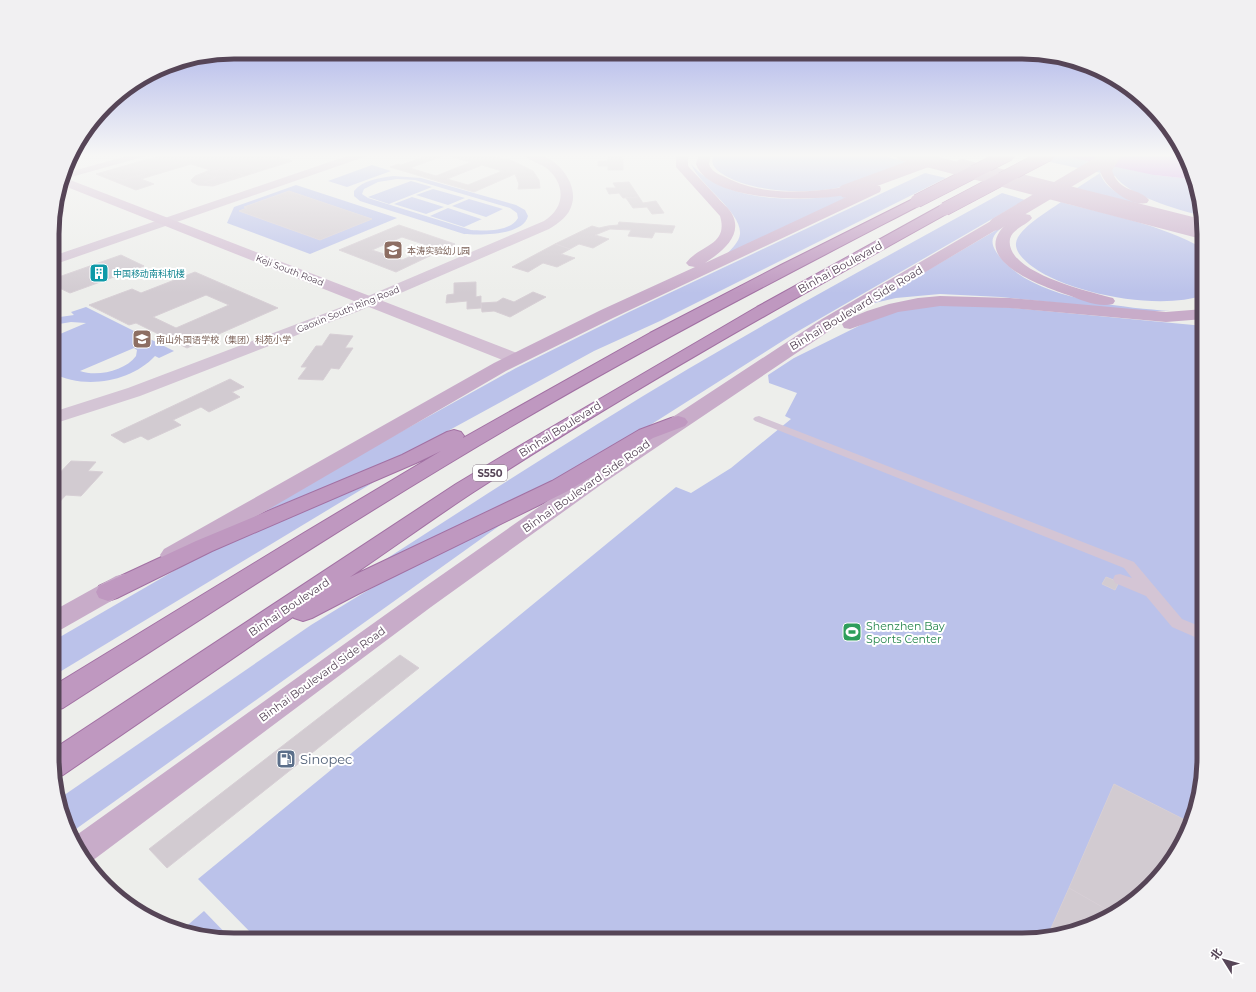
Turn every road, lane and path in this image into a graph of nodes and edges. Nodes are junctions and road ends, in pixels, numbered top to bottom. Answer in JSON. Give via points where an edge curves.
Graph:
{"nodes":[{"id":1,"x":94,"y":200,"type":"edge"},
{"id":2,"x":107,"y":200,"type":"edge"},
{"id":3,"x":217,"y":200,"type":"edge"},
{"id":4,"x":222,"y":200,"type":"edge"},
{"id":5,"x":568,"y":200,"type":"edge"},
{"id":6,"x":712,"y":200,"type":"edge"},
{"id":7,"x":849,"y":200,"type":"edge"},
{"id":8,"x":918,"y":200,"type":"edge"},
{"id":9,"x":961,"y":200,"type":"edge"},
{"id":10,"x":1039,"y":200,"type":"edge"},
{"id":11,"x":1049,"y":200,"type":"edge"},
{"id":12,"x":1074,"y":200,"type":"edge"},
{"id":13,"x":1079,"y":200,"type":"edge"},
{"id":14,"x":1112,"y":200,"type":"edge"},
{"id":15,"x":1123,"y":200,"type":"edge"},
{"id":16,"x":1144,"y":200,"type":"edge"},
{"id":17,"x":1197,"y":217,"type":"edge"},
{"id":18,"x":156,"y":222,"type":"junction"},
{"id":19,"x":1197,"y":223,"type":"edge"},
{"id":20,"x":1197,"y":231,"type":"edge"},
{"id":21,"x":1197,"y":231,"type":"edge"},
{"id":22,"x":1197,"y":240,"type":"edge"},
{"id":23,"x":59,"y":252,"type":"edge"},
{"id":24,"x":59,"y":259,"type":"edge"},
{"id":25,"x":369,"y":301,"type":"junction"},
{"id":26,"x":1197,"y":307,"type":"edge"},
{"id":27,"x":353,"y":308,"type":"junction"},
{"id":28,"x":1197,"y":308,"type":"edge"},
{"id":29,"x":607,"y":314,"type":"junction"},
{"id":30,"x":629,"y":350,"type":"junction"},
{"id":31,"x":508,"y":363,"type":"junction"},
{"id":32,"x":750,"y":374,"type":"junction"},
{"id":33,"x":59,"y":416,"type":"edge"},
{"id":34,"x":759,"y":420,"type":"dead end"},
{"id":35,"x":678,"y":422,"type":"junction"},
{"id":36,"x":1120,"y":579,"type":"dead end"},
{"id":37,"x":108,"y":592,"type":"junction"},
{"id":38,"x":1153,"y":593,"type":"junction"},
{"id":39,"x":59,"y":619,"type":"edge"},
{"id":40,"x":1197,"y":632,"type":"edge"},
{"id":41,"x":59,"y":696,"type":"edge"},
{"id":42,"x":156,"y":696,"type":"junction"},
{"id":43,"x":59,"y":761,"type":"edge"},
{"id":44,"x":83,"y":848,"type":"edge"}],
"edges":[{"from":1,"to":18,"type":"main road","name":"Keji South Road"},
{"from":2,"to":18,"type":"main road","name":"Keji South Road"},
{"from":3,"to":18,"type":"street"},
{"from":4,"to":18,"type":"street"},
{"from":5,"to":25,"type":"street","name":"Gaoxin South Ring Road","via":[[561,213],[543,227],[522,238]]},
{"from":6,"to":29,"type":"main road","via":[[730,222],[728,235],[722,242],[703,257]]},
{"from":7,"to":29,"type":"main road"},
{"from":8,"to":30,"type":"highway","name":"Binhai Boulevard","bridge":true},
{"from":9,"to":42,"type":"highway","name":"Binhai Boulevard","number":"S550","bridge":true,"via":[[779,300],[537,443],[464,489]]},
{"from":10,"to":32,"type":"main road","name":"Binhai Boulevard Side Road","bridge":true,"via":[[828,323]]},
{"from":11,"to":26,"type":"main road","bridge":true,"via":[[1024,218],[1003,240],[1006,255],[1013,263],[1039,280],[1080,295],[1124,304]]},
{"from":12,"to":22,"type":"main road","bridge":true},
{"from":13,"to":21,"type":"main road","bridge":true},
{"from":14,"to":20,"type":"main road"},
{"from":15,"to":19,"type":"main road"},
{"from":16,"to":17,"type":"main road"},
{"from":18,"to":23,"type":"street"},
{"from":18,"to":24,"type":"street"},
{"from":18,"to":25,"type":"main road","name":"Keji South Road"},
{"from":18,"to":27,"type":"main road","name":"Keji South Road"},
{"from":25,"to":27,"type":"street","name":"Gaoxin South Ring Road"},
{"from":25,"to":31,"type":"main road","name":"Keji South Road"},
{"from":27,"to":31,"type":"main road","name":"Keji South Road"},
{"from":27,"to":33,"type":"street","name":"Gaoxin South Ring Road","via":[[134,392]]},
{"from":28,"to":32,"type":"main road","via":[[1166,317],[986,301],[963,300],[902,305],[869,315]]},
{"from":29,"to":31,"type":"main road"},
{"from":30,"to":37,"type":"highway","via":[[544,388],[409,459],[204,546]]},
{"from":30,"to":41,"type":"highway","name":"Binhai Boulevard","via":[[404,481]]},
{"from":31,"to":37,"type":"main road"},
{"from":32,"to":35,"type":"main road","name":"Binhai Boulevard Side Road"},
{"from":34,"to":38,"type":"street","via":[[1129,565]]},
{"from":35,"to":42,"type":"highway","via":[[646,434],[560,486],[343,591]]},
{"from":35,"to":44,"type":"main road","name":"Binhai Boulevard Side Road","via":[[422,600]]},
{"from":36,"to":38,"type":"street"},
{"from":37,"to":39,"type":"main road"},
{"from":38,"to":40,"type":"street","via":[[1177,624]]},
{"from":42,"to":43,"type":"highway","name":"Binhai Boulevard","number":"S550"}]}
